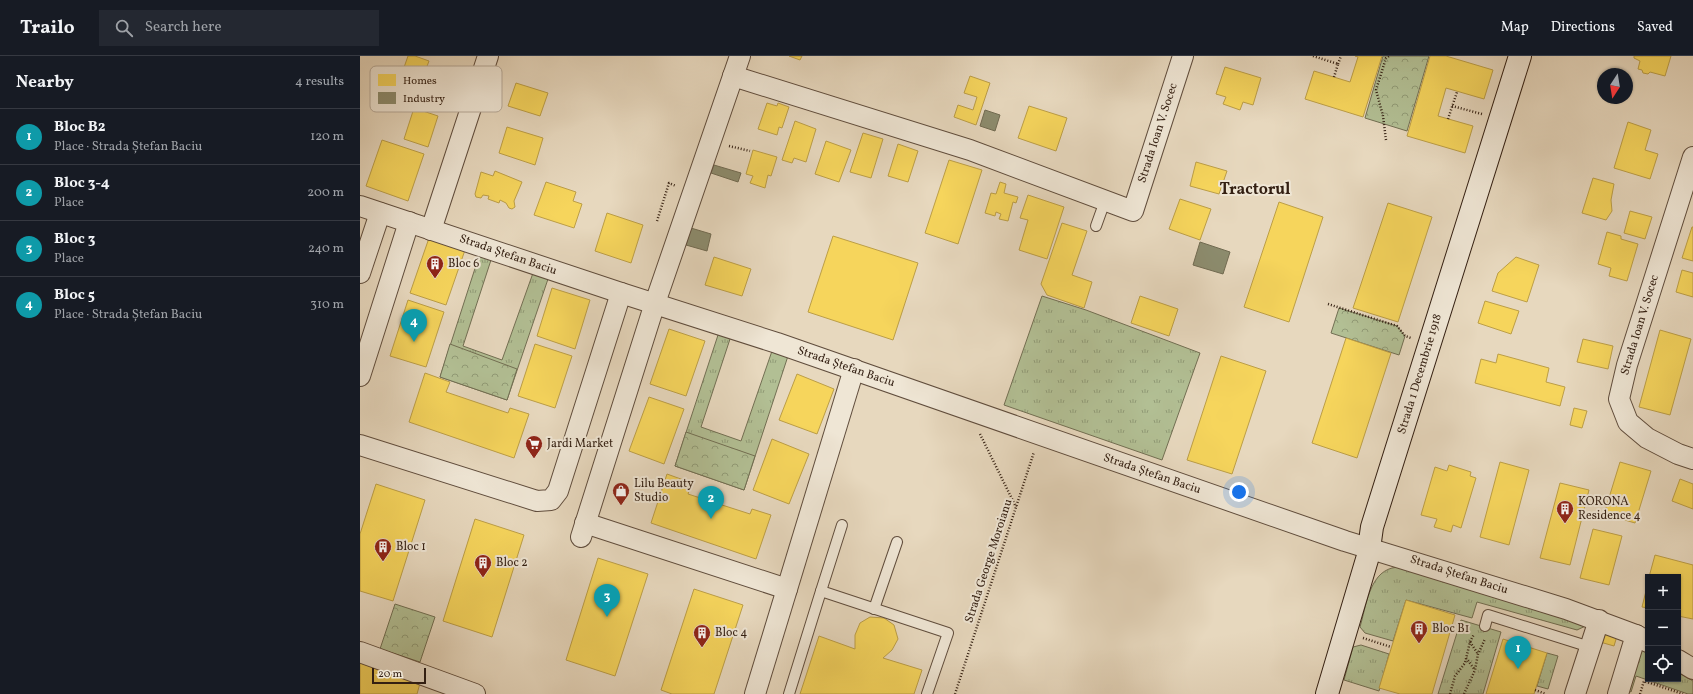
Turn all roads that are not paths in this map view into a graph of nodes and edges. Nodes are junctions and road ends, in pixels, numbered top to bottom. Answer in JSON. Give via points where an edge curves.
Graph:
{"nodes":[{"id":1,"x":488,"y":56,"type":"edge"},
{"id":2,"x":740,"y":56,"type":"edge"},
{"id":3,"x":1183,"y":56,"type":"edge"},
{"id":4,"x":1520,"y":56,"type":"edge"},
{"id":5,"x":485,"y":66,"type":"edge"},
{"id":6,"x":733,"y":76,"type":"junction"},
{"id":7,"x":470,"y":112,"type":"edge"},
{"id":8,"x":1693,"y":157,"type":"edge"},
{"id":9,"x":1105,"y":200,"type":"junction"},
{"id":10,"x":360,"y":206,"type":"edge"},
{"id":11,"x":380,"y":213,"type":"junction"},
{"id":12,"x":409,"y":222,"type":"junction"},
{"id":13,"x":1096,"y":226,"type":"dead end"},
{"id":14,"x":431,"y":230,"type":"junction"},
{"id":15,"x":360,"y":273,"type":"edge"},
{"id":16,"x":621,"y":293,"type":"junction"},
{"id":17,"x":655,"y":303,"type":"junction"},
{"id":18,"x":854,"y":369,"type":"junction"},
{"id":19,"x":360,"y":376,"type":"edge"},
{"id":20,"x":360,"y":445,"type":"edge"},
{"id":21,"x":1693,"y":459,"type":"edge"},
{"id":22,"x":842,"y":525,"type":"dead end"},
{"id":23,"x":896,"y":542,"type":"dead end"},
{"id":24,"x":1369,"y":548,"type":"junction"},
{"id":25,"x":787,"y":589,"type":"junction"},
{"id":26,"x":821,"y":591,"type":"junction"},
{"id":27,"x":874,"y":609,"type":"junction"},
{"id":28,"x":1599,"y":620,"type":"junction"},
{"id":29,"x":1483,"y":630,"type":"road end"},
{"id":30,"x":1642,"y":638,"type":"edge"},
{"id":31,"x":1590,"y":647,"type":"junction"},
{"id":32,"x":360,"y":652,"type":"edge"},
{"id":33,"x":1681,"y":662,"type":"edge"},
{"id":34,"x":1693,"y":670,"type":"edge"},
{"id":35,"x":475,"y":694,"type":"edge"},
{"id":36,"x":755,"y":694,"type":"edge"},
{"id":37,"x":789,"y":694,"type":"edge"},
{"id":38,"x":927,"y":694,"type":"edge"},
{"id":39,"x":1327,"y":694,"type":"edge"},
{"id":40,"x":1575,"y":694,"type":"edge"},
{"id":41,"x":1618,"y":694,"type":"edge"}],
"edges":[{"from":1,"to":5,"type":"street"},
{"from":2,"to":6,"type":"street"},
{"from":3,"to":9,"type":"street","name":"Strada Ioan V. Socec","via":[[1133,210]]},
{"from":4,"to":24,"type":"street","name":"Strada 1 Decembrie 1918","via":[[1372,527]]},
{"from":6,"to":9,"type":"street","via":[[970,150]]},
{"from":6,"to":17,"type":"street"},
{"from":7,"to":14,"type":"street"},
{"from":8,"to":21,"type":"street","name":"Strada Ioan V. Socec","via":[[1627,365],[1619,399],[1628,422],[1647,438]]},
{"from":9,"to":13,"type":"lane"},
{"from":10,"to":11,"type":"street","name":"Strada Ștefan Baciu"},
{"from":11,"to":12,"type":"street","name":"Strada Ștefan Baciu"},
{"from":11,"to":15,"type":"street"},
{"from":12,"to":14,"type":"street","name":"Strada Ștefan Baciu"},
{"from":12,"to":19,"type":"street"},
{"from":14,"to":16,"type":"street","name":"Strada Ștefan Baciu"},
{"from":16,"to":17,"type":"street","name":"Strada Ștefan Baciu"},
{"from":16,"to":20,"type":"street","via":[[558,491],[551,500],[537,501]]},
{"from":17,"to":18,"type":"street","name":"Strada Ștefan Baciu"},
{"from":17,"to":25,"type":"street","via":[[583,530]]},
{"from":18,"to":24,"type":"street","name":"Strada Ștefan Baciu"},
{"from":18,"to":25,"type":"street"},
{"from":22,"to":26,"type":"lane"},
{"from":23,"to":27,"type":"lane"},
{"from":24,"to":28,"type":"street","name":"Strada Ștefan Baciu"},
{"from":24,"to":39,"type":"street","name":"Strada 1 Decembrie 1918"},
{"from":25,"to":36,"type":"street"},
{"from":26,"to":27,"type":"lane"},
{"from":26,"to":37,"type":"lane"},
{"from":27,"to":38,"type":"lane","via":[[948,633]]},
{"from":28,"to":30,"type":"street","name":"Strada Ștefan Baciu"},
{"from":28,"to":31,"type":"street"},
{"from":29,"to":31,"type":"lane","via":[[1488,615]]},
{"from":30,"to":41,"type":"street"},
{"from":31,"to":40,"type":"street"},
{"from":32,"to":35,"type":"street"},
{"from":33,"to":34,"type":"street"}]}
